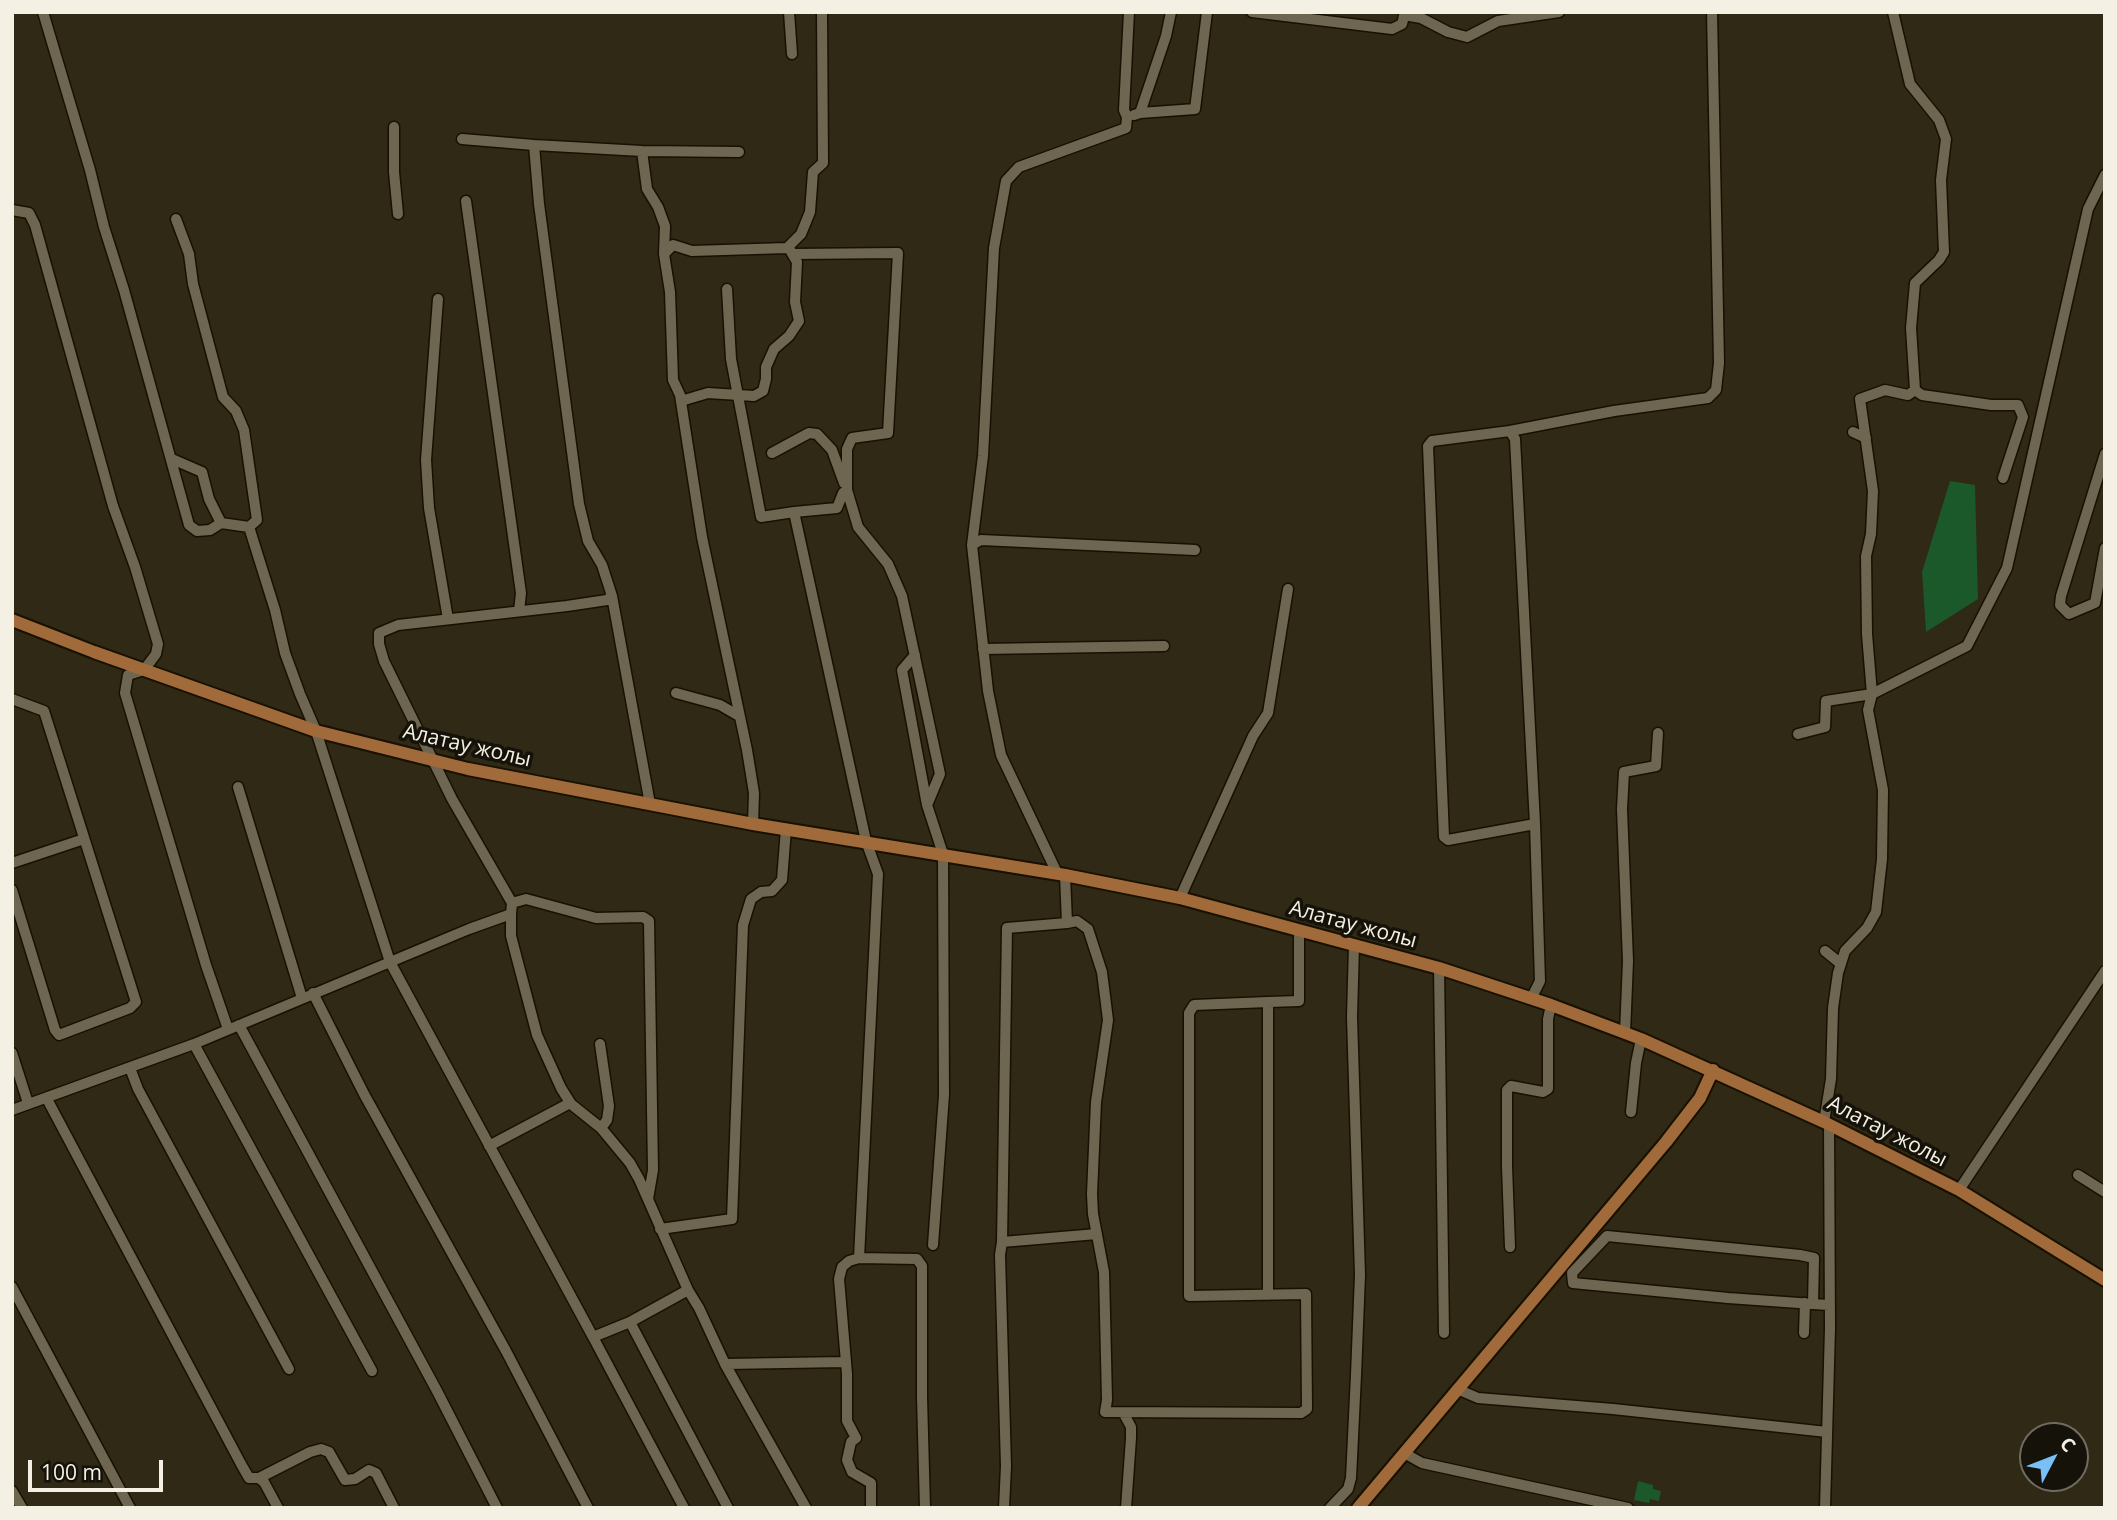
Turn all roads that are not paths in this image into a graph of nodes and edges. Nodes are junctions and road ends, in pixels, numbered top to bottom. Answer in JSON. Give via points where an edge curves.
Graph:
{"nodes":[{"id":1,"x":43,"y":12,"type":"edge"},
{"id":2,"x":789,"y":12,"type":"edge"},
{"id":3,"x":822,"y":12,"type":"edge"},
{"id":4,"x":1129,"y":12,"type":"edge"},
{"id":5,"x":1171,"y":12,"type":"edge"},
{"id":6,"x":1207,"y":12,"type":"edge"},
{"id":7,"x":1252,"y":12,"type":"edge"},
{"id":8,"x":1559,"y":12,"type":"edge"},
{"id":9,"x":1712,"y":12,"type":"edge"},
{"id":10,"x":1893,"y":12,"type":"edge"},
{"id":11,"x":1405,"y":14,"type":"edge"},
{"id":12,"x":792,"y":54,"type":"dead end"},
{"id":13,"x":1140,"y":113,"type":"junction"},
{"id":14,"x":1127,"y":117,"type":"junction"},
{"id":15,"x":394,"y":127,"type":"dead end"},
{"id":16,"x":462,"y":139,"type":"dead end"},
{"id":17,"x":534,"y":145,"type":"junction"},
{"id":18,"x":642,"y":151,"type":"junction"},
{"id":19,"x":739,"y":152,"type":"dead end"},
{"id":20,"x":2105,"y":175,"type":"edge"},
{"id":21,"x":466,"y":201,"type":"dead end"},
{"id":22,"x":12,"y":210,"type":"edge"},
{"id":23,"x":398,"y":214,"type":"dead end"},
{"id":24,"x":176,"y":219,"type":"dead end"},
{"id":25,"x":790,"y":251,"type":"junction"},
{"id":26,"x":664,"y":254,"type":"junction"},
{"id":27,"x":727,"y":289,"type":"dead end"},
{"id":28,"x":438,"y":299,"type":"dead end"},
{"id":29,"x":1915,"y":390,"type":"junction"},
{"id":30,"x":737,"y":395,"type":"junction"},
{"id":31,"x":681,"y":401,"type":"junction"},
{"id":32,"x":1510,"y":432,"type":"junction"},
{"id":33,"x":1853,"y":432,"type":"dead end"},
{"id":34,"x":1866,"y":438,"type":"junction"},
{"id":35,"x":772,"y":453,"type":"dead end"},
{"id":36,"x":2105,"y":454,"type":"edge"},
{"id":37,"x":172,"y":458,"type":"junction"},
{"id":38,"x":2003,"y":478,"type":"dead end"},
{"id":39,"x":847,"y":490,"type":"junction"},
{"id":40,"x":794,"y":512,"type":"junction"},
{"id":41,"x":221,"y":523,"type":"junction"},
{"id":42,"x":249,"y":527,"type":"junction"},
{"id":43,"x":972,"y":545,"type":"junction"},
{"id":44,"x":2105,"y":548,"type":"edge"},
{"id":45,"x":1195,"y":550,"type":"dead end"},
{"id":46,"x":1288,"y":589,"type":"dead end"},
{"id":47,"x":612,"y":596,"type":"junction"},
{"id":48,"x":2100,"y":603,"type":"edge"},
{"id":49,"x":519,"y":611,"type":"junction"},
{"id":50,"x":448,"y":619,"type":"junction"},
{"id":51,"x":13,"y":622,"type":"edge"},
{"id":52,"x":1164,"y":646,"type":"dead end"},
{"id":53,"x":983,"y":649,"type":"junction"},
{"id":54,"x":915,"y":655,"type":"junction"},
{"id":55,"x":144,"y":670,"type":"junction"},
{"id":56,"x":676,"y":693,"type":"dead end"},
{"id":57,"x":1871,"y":694,"type":"junction"},
{"id":58,"x":12,"y":699,"type":"edge"},
{"id":59,"x":739,"y":716,"type":"junction"},
{"id":60,"x":316,"y":731,"type":"junction"},
{"id":61,"x":1658,"y":733,"type":"dead end"},
{"id":62,"x":1798,"y":734,"type":"dead end"},
{"id":63,"x":431,"y":758,"type":"junction"},
{"id":64,"x":238,"y":787,"type":"dead end"},
{"id":65,"x":650,"y":804,"type":"junction"},
{"id":66,"x":927,"y":805,"type":"junction"},
{"id":67,"x":753,"y":824,"type":"junction"},
{"id":68,"x":1535,"y":824,"type":"junction"},
{"id":69,"x":786,"y":830,"type":"junction"},
{"id":70,"x":84,"y":839,"type":"junction"},
{"id":71,"x":866,"y":841,"type":"junction"},
{"id":72,"x":943,"y":854,"type":"junction"},
{"id":73,"x":12,"y":863,"type":"edge"},
{"id":74,"x":1057,"y":873,"type":"junction"},
{"id":75,"x":12,"y":890,"type":"edge"},
{"id":76,"x":1180,"y":898,"type":"junction"},
{"id":77,"x":512,"y":902,"type":"junction"},
{"id":78,"x":511,"y":914,"type":"junction"},
{"id":79,"x":1068,"y":923,"type":"junction"},
{"id":80,"x":1299,"y":930,"type":"junction"},
{"id":81,"x":1354,"y":945,"type":"junction"},
{"id":82,"x":1825,"y":951,"type":"dead end"},
{"id":83,"x":390,"y":962,"type":"junction"},
{"id":84,"x":1841,"y":964,"type":"junction"},
{"id":85,"x":1439,"y":968,"type":"junction"},
{"id":86,"x":2105,"y":971,"type":"edge"},
{"id":87,"x":308,"y":995,"type":"junction"},
{"id":88,"x":1531,"y":999,"type":"junction"},
{"id":89,"x":1268,"y":1002,"type":"junction"},
{"id":90,"x":1551,"y":1005,"type":"junction"},
{"id":91,"x":239,"y":1025,"type":"junction"},
{"id":92,"x":228,"y":1029,"type":"junction"},
{"id":93,"x":1625,"y":1033,"type":"junction"},
{"id":94,"x":1641,"y":1040,"type":"junction"},
{"id":95,"x":194,"y":1044,"type":"junction"},
{"id":96,"x":600,"y":1044,"type":"dead end"},
{"id":97,"x":12,"y":1053,"type":"edge"},
{"id":98,"x":130,"y":1068,"type":"junction"},
{"id":99,"x":1713,"y":1070,"type":"junction"},
{"id":100,"x":47,"y":1099,"type":"junction"},
{"id":101,"x":28,"y":1103,"type":"junction"},
{"id":102,"x":570,"y":1103,"type":"junction"},
{"id":103,"x":12,"y":1110,"type":"edge"},
{"id":104,"x":1631,"y":1112,"type":"dead end"},
{"id":105,"x":1826,"y":1123,"type":"junction"},
{"id":106,"x":601,"y":1128,"type":"junction"},
{"id":107,"x":489,"y":1146,"type":"junction"},
{"id":108,"x":2078,"y":1175,"type":"dead end"},
{"id":109,"x":1959,"y":1190,"type":"junction"},
{"id":110,"x":2105,"y":1192,"type":"edge"},
{"id":111,"x":648,"y":1199,"type":"junction"},
{"id":112,"x":660,"y":1229,"type":"junction"},
{"id":113,"x":1097,"y":1234,"type":"junction"},
{"id":114,"x":1002,"y":1242,"type":"junction"},
{"id":115,"x":933,"y":1245,"type":"dead end"},
{"id":116,"x":1510,"y":1247,"type":"dead end"},
{"id":117,"x":859,"y":1258,"type":"junction"},
{"id":118,"x":2105,"y":1280,"type":"edge"},
{"id":119,"x":12,"y":1286,"type":"edge"},
{"id":120,"x":688,"y":1290,"type":"junction"},
{"id":121,"x":1268,"y":1295,"type":"junction"},
{"id":122,"x":1809,"y":1303,"type":"junction"},
{"id":123,"x":1829,"y":1304,"type":"junction"},
{"id":124,"x":630,"y":1322,"type":"junction"},
{"id":125,"x":1444,"y":1333,"type":"dead end"},
{"id":126,"x":1804,"y":1333,"type":"dead end"},
{"id":127,"x":593,"y":1336,"type":"junction"},
{"id":128,"x":845,"y":1362,"type":"junction"},
{"id":129,"x":725,"y":1364,"type":"junction"},
{"id":130,"x":289,"y":1369,"type":"dead end"},
{"id":131,"x":372,"y":1371,"type":"dead end"},
{"id":132,"x":1457,"y":1389,"type":"junction"},
{"id":133,"x":1124,"y":1413,"type":"junction"},
{"id":134,"x":1827,"y":1432,"type":"junction"},
{"id":135,"x":1404,"y":1453,"type":"junction"},
{"id":136,"x":259,"y":1478,"type":"junction"},
{"id":137,"x":12,"y":1491,"type":"edge"},
{"id":138,"x":727,"y":1507,"type":"edge"},
{"id":139,"x":22,"y":1508,"type":"edge"},
{"id":140,"x":130,"y":1508,"type":"edge"},
{"id":141,"x":278,"y":1508,"type":"edge"},
{"id":142,"x":394,"y":1508,"type":"edge"},
{"id":143,"x":497,"y":1508,"type":"edge"},
{"id":144,"x":589,"y":1508,"type":"edge"},
{"id":145,"x":684,"y":1508,"type":"edge"},
{"id":146,"x":806,"y":1508,"type":"edge"},
{"id":147,"x":872,"y":1508,"type":"edge"},
{"id":148,"x":925,"y":1508,"type":"edge"},
{"id":149,"x":1004,"y":1508,"type":"edge"},
{"id":150,"x":1126,"y":1508,"type":"edge"},
{"id":151,"x":1330,"y":1508,"type":"edge"},
{"id":152,"x":1358,"y":1508,"type":"edge"},
{"id":153,"x":1628,"y":1508,"type":"edge"},
{"id":154,"x":1825,"y":1508,"type":"edge"}],
"edges":[{"from":1,"to":37,"type":"street"},
{"from":2,"to":12,"type":"street"},
{"from":3,"to":25,"type":"street","via":[[823,163],[813,172],[810,212]]},
{"from":4,"to":14,"type":"street"},
{"from":5,"to":13,"type":"street"},
{"from":6,"to":13,"type":"street","via":[[1195,109]]},
{"from":7,"to":11,"type":"street","via":[[1392,29],[1402,24]]},
{"from":8,"to":11,"type":"street","via":[[1498,21],[1467,37]]},
{"from":9,"to":32,"type":"street","via":[[1716,390],[1708,398]]},
{"from":10,"to":29,"type":"street","via":[[1910,84],[1939,120],[1946,139],[1941,180],[1944,252],[1915,283],[1911,328]]},
{"from":13,"to":14,"type":"street"},
{"from":14,"to":43,"type":"street","via":[[1126,128],[1019,167],[1006,181],[994,248],[983,456]]},
{"from":15,"to":23,"type":"street"},
{"from":16,"to":17,"type":"street"},
{"from":17,"to":18,"type":"street"},
{"from":17,"to":47,"type":"street","via":[[579,504],[588,541]]},
{"from":18,"to":19,"type":"street"},
{"from":18,"to":26,"type":"street","via":[[647,189],[665,226]]},
{"from":20,"to":57,"type":"street","via":[[2088,209],[2007,568],[1967,646]]},
{"from":21,"to":49,"type":"street"},
{"from":22,"to":55,"type":"street","via":[[29,213],[35,225],[113,506],[158,644]]},
{"from":24,"to":42,"type":"street","via":[[189,254],[223,397],[244,430],[257,520]]},
{"from":25,"to":26,"type":"street","via":[[692,251],[673,245]]},
{"from":25,"to":30,"type":"street","via":[[797,262],[799,321],[774,349],[762,391],[754,396]]},
{"from":25,"to":39,"type":"street","via":[[898,253],[888,433],[852,438],[847,449]]},
{"from":26,"to":31,"type":"street","via":[[673,380]]},
{"from":27,"to":30,"type":"street"},
{"from":28,"to":50,"type":"street","via":[[426,460],[429,508]]},
{"from":29,"to":34,"type":"street","via":[[1908,395],[1885,390],[1860,399]]},
{"from":29,"to":38,"type":"street","via":[[1942,398],[2018,405],[2023,417]]},
{"from":30,"to":31,"type":"street","via":[[708,393]]},
{"from":30,"to":40,"type":"street","via":[[761,517]]},
{"from":31,"to":59,"type":"street","via":[[702,537]]},
{"from":32,"to":68,"type":"street","via":[[1515,439]]},
{"from":32,"to":68,"type":"street","via":[[1432,441],[1429,446],[1443,832],[1448,841]]},
{"from":33,"to":34,"type":"street"},
{"from":34,"to":57,"type":"street","via":[[1873,491],[1866,556]]},
{"from":35,"to":39,"type":"street","via":[[809,433],[817,434],[832,450]]},
{"from":36,"to":48,"type":"street","via":[[2060,606],[2069,614]]},
{"from":37,"to":41,"type":"street","via":[[202,472]]},
{"from":37,"to":41,"type":"street","via":[[189,525],[197,531]]},
{"from":39,"to":40,"type":"street","via":[[836,508]]},
{"from":39,"to":54,"type":"street","via":[[858,527],[888,564],[902,596]]},
{"from":40,"to":71,"type":"street"},
{"from":41,"to":42,"type":"street"},
{"from":42,"to":60,"type":"street","via":[[285,653]]},
{"from":43,"to":45,"type":"street","via":[[981,540]]},
{"from":43,"to":53,"type":"street"},
{"from":44,"to":48,"type":"street"},
{"from":46,"to":76,"type":"street","via":[[1268,713],[1253,736]]},
{"from":47,"to":49,"type":"street"},
{"from":47,"to":65,"type":"street"},
{"from":49,"to":50,"type":"street"},
{"from":50,"to":63,"type":"street","via":[[398,625],[379,633],[384,661]]},
{"from":51,"to":55,"type":"main road","name":"Алатау жолы"},
{"from":52,"to":53,"type":"street"},
{"from":53,"to":74,"type":"street","via":[[1000,755]]},
{"from":54,"to":66,"type":"street","via":[[940,774]]},
{"from":54,"to":66,"type":"street","via":[[902,670]]},
{"from":55,"to":60,"type":"main road","name":"Алатау жолы"},
{"from":55,"to":92,"type":"street","via":[[128,676],[125,693]]},
{"from":56,"to":59,"type":"street","via":[[720,705]]},
{"from":57,"to":62,"type":"street","via":[[1826,701],[1825,727]]},
{"from":57,"to":84,"type":"street","via":[[1868,710],[1883,790],[1882,859],[1876,912],[1845,951]]},
{"from":58,"to":70,"type":"street","via":[[44,712]]},
{"from":59,"to":67,"type":"street","via":[[754,793]]},
{"from":60,"to":63,"type":"main road","name":"Алатау жолы"},
{"from":60,"to":83,"type":"street"},
{"from":61,"to":93,"type":"street","via":[[1656,766],[1624,772]]},
{"from":63,"to":65,"type":"main road","name":"Алатау жолы"},
{"from":63,"to":77,"type":"street"},
{"from":64,"to":87,"type":"street"},
{"from":65,"to":67,"type":"main road","name":"Алатау жолы"},
{"from":66,"to":72,"type":"street"},
{"from":67,"to":69,"type":"main road","name":"Алатау жолы"},
{"from":68,"to":88,"type":"street","via":[[1540,981]]},
{"from":69,"to":71,"type":"main road","name":"Алатау жолы"},
{"from":69,"to":112,"type":"street","via":[[782,880],[772,891],[751,899],[744,925],[732,1219]]},
{"from":70,"to":73,"type":"street"},
{"from":70,"to":75,"type":"street","via":[[136,1002],[130,1008],[59,1035]]},
{"from":71,"to":72,"type":"main road","name":"Алатау жолы"},
{"from":71,"to":117,"type":"street","via":[[878,874]]},
{"from":72,"to":74,"type":"main road","name":"Алатау жолы"},
{"from":72,"to":115,"type":"street","via":[[944,1096]]},
{"from":74,"to":76,"type":"main road","name":"Алатау жолы"},
{"from":74,"to":79,"type":"street"},
{"from":76,"to":80,"type":"main road","name":"Алатау жолы"},
{"from":77,"to":78,"type":"street"},
{"from":77,"to":111,"type":"street","via":[[526,899],[596,918],[643,917],[649,921],[653,1170]]},
{"from":78,"to":83,"type":"street"},
{"from":78,"to":102,"type":"street","via":[[511,936],[537,1035]]},
{"from":79,"to":113,"type":"street","via":[[1077,921],[1088,929],[1102,972],[1108,1020],[1094,1126]]},
{"from":79,"to":114,"type":"street","via":[[1007,928]]},
{"from":80,"to":81,"type":"main road","name":"Алатау жолы"},
{"from":80,"to":89,"type":"street","via":[[1299,1000]]},
{"from":81,"to":85,"type":"main road","name":"Алатау жолы"},
{"from":81,"to":151,"type":"street","via":[[1360,1275],[1356,1375],[1351,1478],[1348,1489]]},
{"from":82,"to":84,"type":"street"},
{"from":83,"to":87,"type":"street"},
{"from":83,"to":107,"type":"street"},
{"from":84,"to":105,"type":"street","via":[[1833,1007]]},
{"from":85,"to":88,"type":"main road","name":"Алатау жолы"},
{"from":85,"to":125,"type":"street"},
{"from":86,"to":109,"type":"street"},
{"from":87,"to":91,"type":"street"},
{"from":87,"to":144,"type":"street"},
{"from":88,"to":90,"type":"main road","name":"Алатау жолы"},
{"from":89,"to":121,"type":"street"},
{"from":89,"to":121,"type":"street","via":[[1194,1006],[1189,1013],[1189,1296]]},
{"from":90,"to":93,"type":"main road","name":"Алатау жолы"},
{"from":90,"to":116,"type":"street","via":[[1548,1089],[1511,1086],[1507,1090]]},
{"from":91,"to":92,"type":"street"},
{"from":91,"to":143,"type":"street"},
{"from":92,"to":95,"type":"street"},
{"from":93,"to":94,"type":"main road","name":"Алатау жолы"},
{"from":94,"to":99,"type":"main road","name":"Алатау жолы"},
{"from":94,"to":104,"type":"street"},
{"from":95,"to":98,"type":"street"},
{"from":95,"to":131,"type":"street"},
{"from":96,"to":106,"type":"street","via":[[609,1106]]},
{"from":97,"to":101,"type":"street"},
{"from":98,"to":100,"type":"street"},
{"from":98,"to":130,"type":"street"},
{"from":99,"to":105,"type":"main road","name":"Алатау жолы"},
{"from":99,"to":132,"type":"main road","via":[[1700,1098],[1666,1142]]},
{"from":100,"to":101,"type":"street"},
{"from":100,"to":136,"type":"street","via":[[241,1464],[249,1478]]},
{"from":101,"to":103,"type":"street"},
{"from":102,"to":106,"type":"street"},
{"from":102,"to":107,"type":"street"},
{"from":105,"to":109,"type":"main road","name":"Алатау жолы"},
{"from":105,"to":123,"type":"street"},
{"from":106,"to":111,"type":"street","via":[[630,1163]]},
{"from":107,"to":127,"type":"street"},
{"from":108,"to":110,"type":"street"},
{"from":109,"to":118,"type":"main road","name":"Алатау жолы"},
{"from":111,"to":112,"type":"street"},
{"from":112,"to":120,"type":"street"},
{"from":113,"to":114,"type":"street"},
{"from":113,"to":133,"type":"street","via":[[1104,1272],[1105,1412]]},
{"from":114,"to":149,"type":"street"},
{"from":117,"to":128,"type":"street","via":[[842,1268],[839,1279]]},
{"from":117,"to":148,"type":"street","via":[[917,1259],[922,1266]]},
{"from":119,"to":140,"type":"street"},
{"from":120,"to":124,"type":"street"},
{"from":120,"to":129,"type":"street"},
{"from":121,"to":133,"type":"street","via":[[1306,1294],[1307,1409],[1301,1413]]},
{"from":122,"to":122,"type":"street","via":[[1573,1283],[1572,1273],[1607,1236],[1800,1255],[1814,1258]]},
{"from":122,"to":123,"type":"street"},
{"from":122,"to":126,"type":"street"},
{"from":123,"to":134,"type":"street"},
{"from":124,"to":127,"type":"street"},
{"from":124,"to":138,"type":"street"},
{"from":127,"to":145,"type":"street"},
{"from":128,"to":129,"type":"street"},
{"from":128,"to":147,"type":"street","via":[[848,1421],[856,1438],[847,1460],[852,1472],[871,1483]]},
{"from":129,"to":146,"type":"street"},
{"from":132,"to":134,"type":"street","via":[[1478,1398]]},
{"from":132,"to":135,"type":"main road"},
{"from":133,"to":150,"type":"street","via":[[1131,1427]]},
{"from":134,"to":154,"type":"street"},
{"from":135,"to":152,"type":"main road"},
{"from":135,"to":153,"type":"street","via":[[1422,1463]]},
{"from":136,"to":141,"type":"street"},
{"from":136,"to":142,"type":"street","via":[[321,1449],[329,1452],[345,1480],[369,1470],[376,1473]]},
{"from":137,"to":139,"type":"street"}]}
